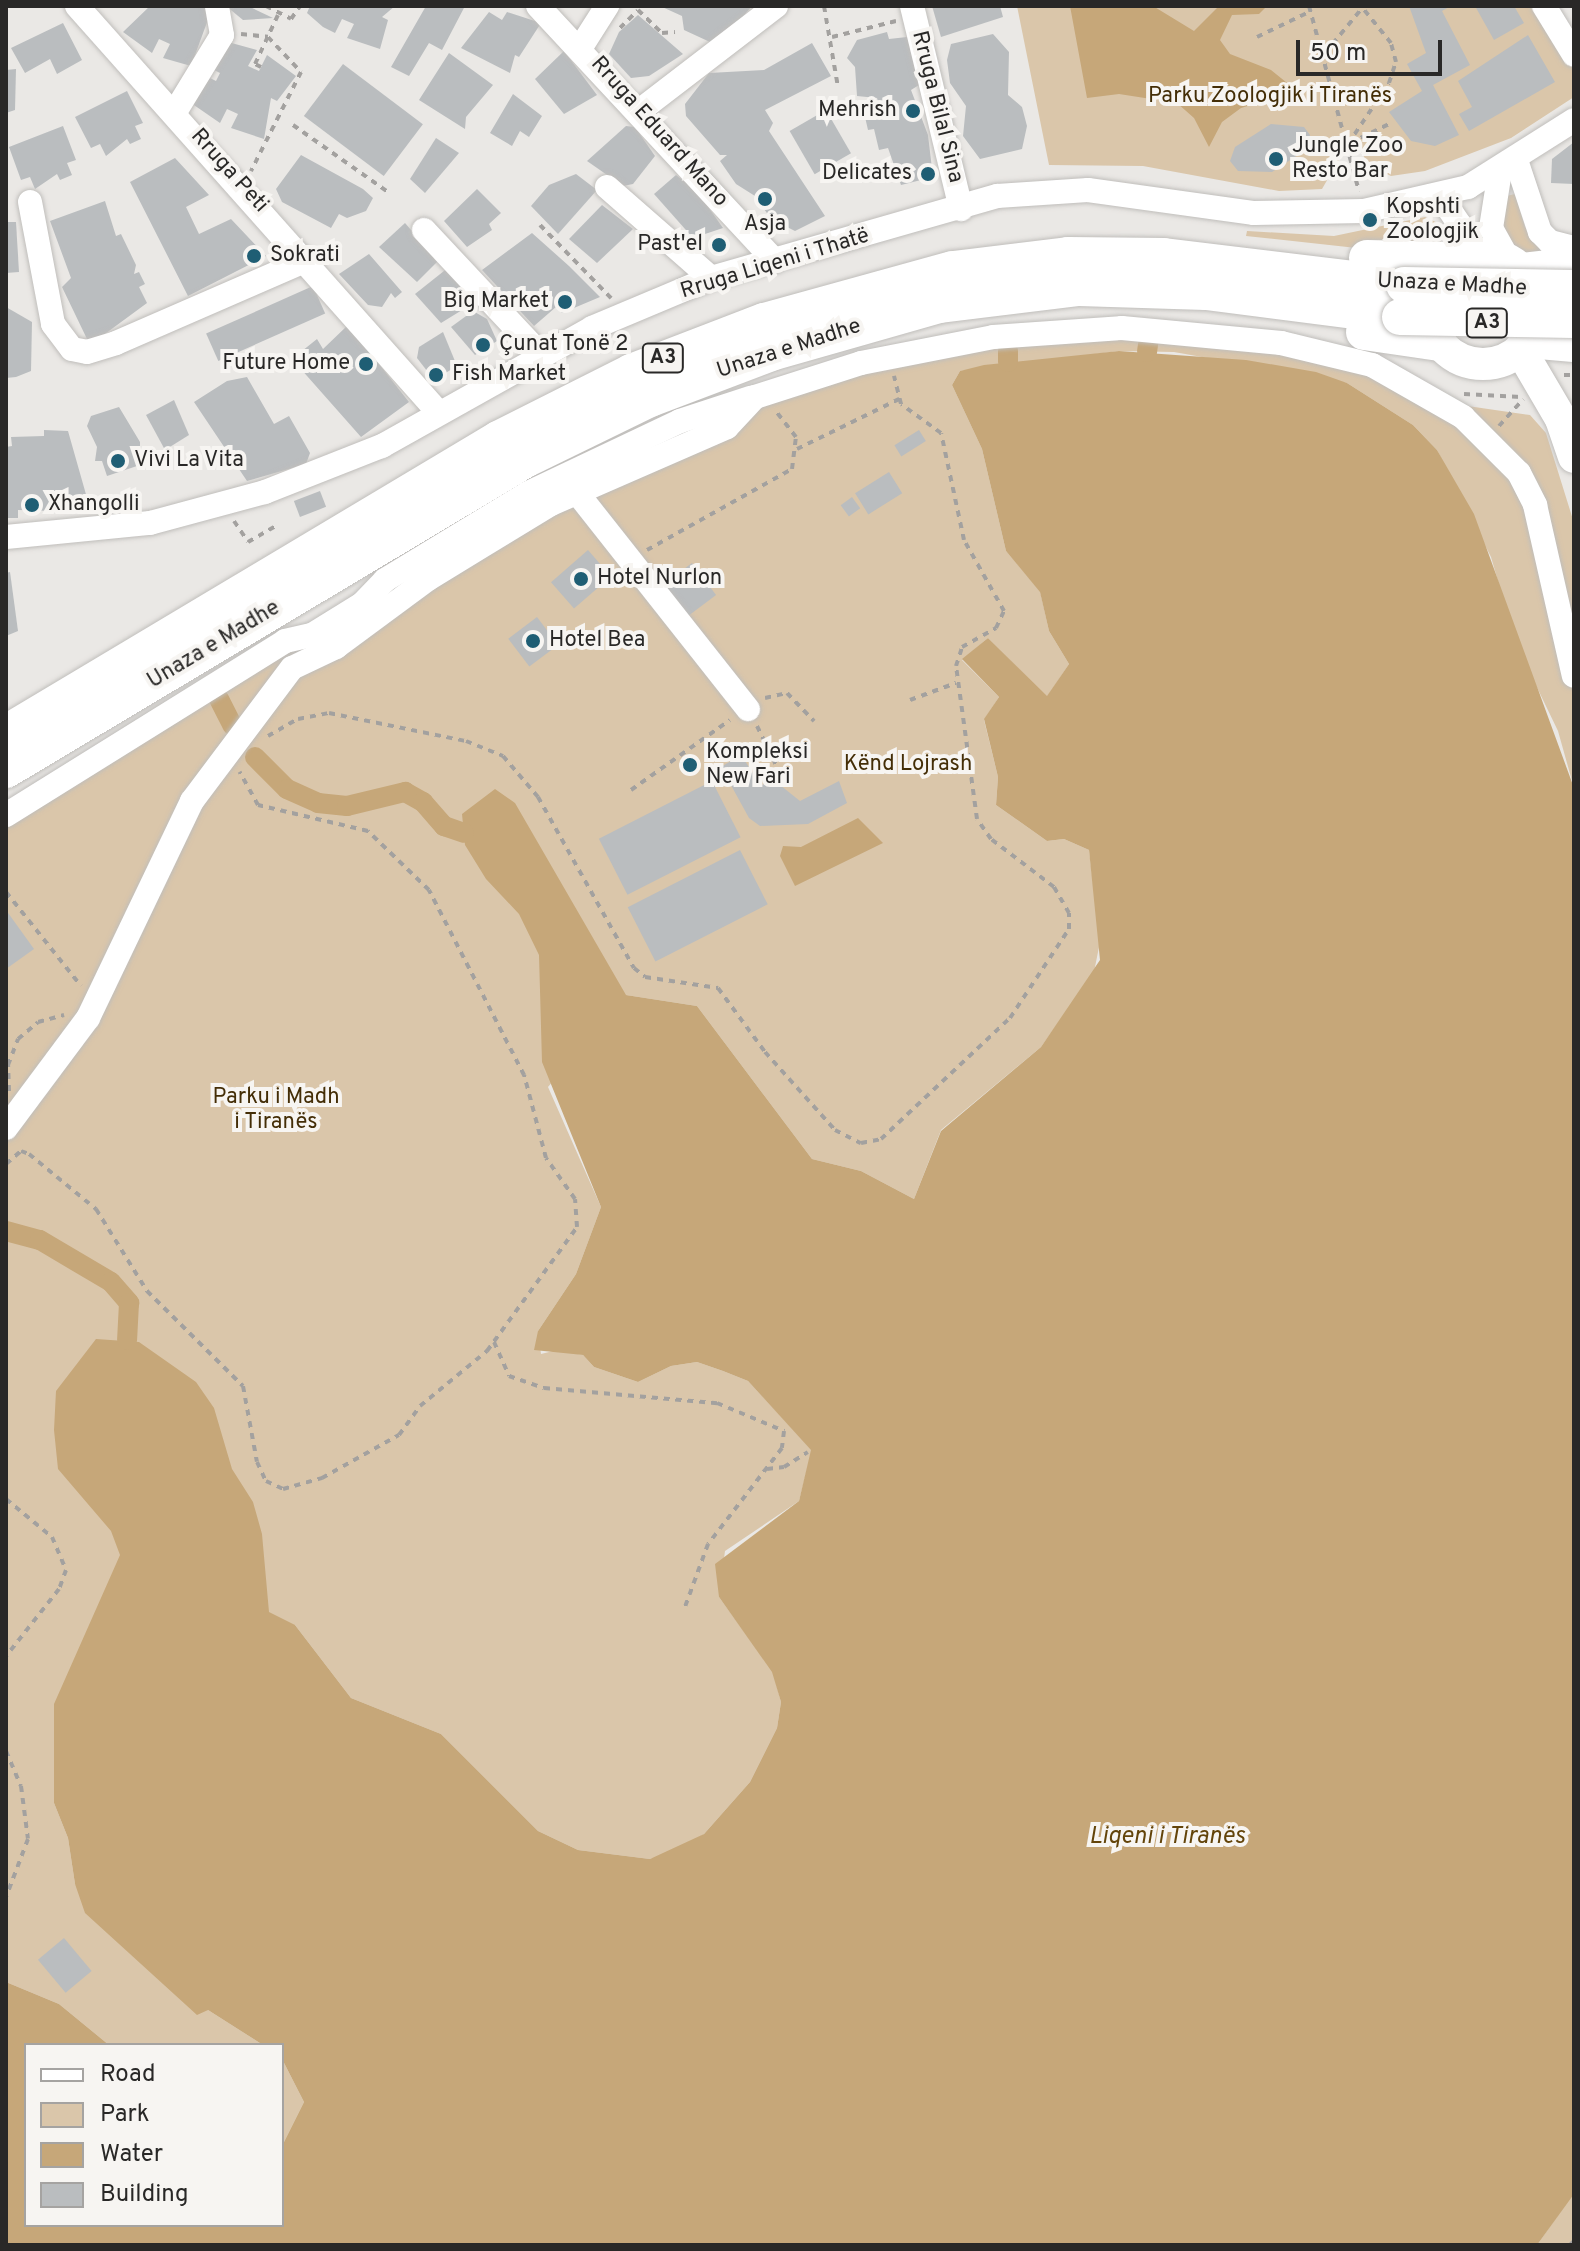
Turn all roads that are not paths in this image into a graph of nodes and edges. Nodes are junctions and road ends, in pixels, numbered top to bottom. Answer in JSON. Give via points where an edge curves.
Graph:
{"nodes":[{"id":1,"x":77,"y":6,"type":"edge"},
{"id":2,"x":217,"y":6,"type":"edge"},
{"id":3,"x":538,"y":6,"type":"edge"},
{"id":4,"x":607,"y":6,"type":"edge"},
{"id":5,"x":776,"y":6,"type":"edge"},
{"id":6,"x":1544,"y":6,"type":"edge"},
{"id":7,"x":913,"y":11,"type":"edge"},
{"id":8,"x":581,"y":47,"type":"junction"},
{"id":9,"x":1574,"y":55,"type":"edge"},
{"id":10,"x":175,"y":112,"type":"junction"},
{"id":11,"x":638,"y":112,"type":"junction"},
{"id":12,"x":1574,"y":120,"type":"edge"},
{"id":13,"x":1508,"y":165,"type":"junction"},
{"id":14,"x":607,"y":187,"type":"dead end"},
{"id":15,"x":1456,"y":191,"type":"junction"},
{"id":16,"x":30,"y":202,"type":"dead end"},
{"id":17,"x":961,"y":209,"type":"junction"},
{"id":18,"x":1490,"y":217,"type":"junction"},
{"id":19,"x":424,"y":230,"type":"dead end"},
{"id":20,"x":1459,"y":248,"type":"junction"},
{"id":21,"x":1574,"y":248,"type":"edge"},
{"id":22,"x":307,"y":260,"type":"junction"},
{"id":23,"x":775,"y":261,"type":"junction"},
{"id":24,"x":1516,"y":265,"type":"junction"},
{"id":25,"x":711,"y":278,"type":"junction"},
{"id":26,"x":1574,"y":290,"type":"edge"},
{"id":27,"x":832,"y":300,"type":"junction"},
{"id":28,"x":1402,"y":301,"type":"junction"},
{"id":29,"x":808,"y":342,"type":"junction"},
{"id":30,"x":1439,"y":343,"type":"junction"},
{"id":31,"x":1518,"y":350,"type":"junction"},
{"id":32,"x":542,"y":356,"type":"junction"},
{"id":33,"x":1559,"y":368,"type":"edge"},
{"id":34,"x":439,"y":413,"type":"junction"},
{"id":35,"x":1568,"y":413,"type":"edge"},
{"id":36,"x":1574,"y":457,"type":"edge"},
{"id":37,"x":570,"y":484,"type":"junction"},
{"id":38,"x":6,"y":537,"type":"edge"},
{"id":39,"x":1574,"y":676,"type":"edge"},
{"id":40,"x":745,"y":706,"type":"road end"},
{"id":41,"x":6,"y":733,"type":"edge"},
{"id":42,"x":6,"y":770,"type":"edge"},
{"id":43,"x":6,"y":815,"type":"edge"},
{"id":44,"x":10,"y":1123,"type":"edge"}],
"edges":[{"from":1,"to":10,"type":"street","name":"Rruga Peti"},
{"from":2,"to":10,"type":"street","via":[[222,35]]},
{"from":3,"to":8,"type":"street","name":"Rruga Eduard Mano"},
{"from":4,"to":8,"type":"street"},
{"from":5,"to":11,"type":"street"},
{"from":6,"to":9,"type":"street"},
{"from":7,"to":17,"type":"street","name":"Rruga Bilal Sina"},
{"from":8,"to":11,"type":"street","name":"Rruga Eduard Mano"},
{"from":10,"to":22,"type":"street","name":"Rruga Peti"},
{"from":11,"to":23,"type":"street","name":"Rruga Eduard Mano"},
{"from":12,"to":13,"type":"street","name":"Rruga Liqeni i Thatë"},
{"from":13,"to":15,"type":"street","name":"Rruga Liqeni i Thatë"},
{"from":13,"to":18,"type":"street"},
{"from":13,"to":21,"type":"street","via":[[1540,232],[1550,242]]},
{"from":14,"to":25,"type":"street"},
{"from":15,"to":17,"type":"street","name":"Rruga Liqeni i Thatë","via":[[1364,211],[1290,215],[1137,194],[1042,189]]},
{"from":15,"to":18,"type":"street"},
{"from":15,"to":20,"type":"street"},
{"from":16,"to":22,"type":"street","via":[[53,324],[72,349],[87,352],[116,343]]},
{"from":17,"to":23,"type":"street","name":"Rruga Liqeni i Thatë"},
{"from":18,"to":24,"type":"street"},
{"from":19,"to":32,"type":"street"},
{"from":20,"to":24,"type":"main road"},
{"from":20,"to":27,"type":"highway","via":[[1415,263],[1166,235],[1049,236],[870,271]]},
{"from":20,"to":30,"type":"main road","via":[[1428,301]]},
{"from":22,"to":34,"type":"street","name":"Rruga Peti"},
{"from":23,"to":25,"type":"street","name":"Rruga Liqeni i Thatë"},
{"from":24,"to":26,"type":"highway"},
{"from":24,"to":31,"type":"main road","via":[[1538,305]]},
{"from":25,"to":32,"type":"street","name":"Rruga Liqeni i Thatë"},
{"from":26,"to":28,"type":"highway","name":"Unaza e Madhe","number":"A3","bridge":true},
{"from":27,"to":28,"type":"highway","name":"Unaza e Madhe","number":"A3","via":[[953,269],[1068,255],[1179,258]]},
{"from":27,"to":41,"type":"highway","name":"Unaza e Madhe","number":"A3","via":[[689,347],[557,407]]},
{"from":28,"to":29,"type":"highway","name":"Unaza e Madhe","number":"A3","via":[[1079,288],[940,305]]},
{"from":29,"to":30,"type":"highway","via":[[844,345],[963,317],[1144,307]]},
{"from":29,"to":42,"type":"highway","name":"Unaza e Madhe","number":"A3","via":[[650,399],[525,460]]},
{"from":30,"to":31,"type":"main road","via":[[1472,363]]},
{"from":31,"to":33,"type":"highway"},
{"from":31,"to":33,"type":"main road"},
{"from":32,"to":34,"type":"street","name":"Rruga Liqeni i Thatë"},
{"from":33,"to":35,"type":"main road"},
{"from":34,"to":38,"type":"street","name":"Rruga Liqeni i Thatë","via":[[334,467],[225,505],[150,523]]},
{"from":35,"to":36,"type":"main road"},
{"from":37,"to":39,"type":"street","via":[[727,427],[755,397],[896,357],[1071,329],[1212,334],[1304,347],[1372,365],[1438,399],[1504,454],[1527,487]]},
{"from":37,"to":40,"type":"street"},
{"from":37,"to":43,"type":"street","via":[[385,580],[362,604],[312,635],[285,641]]},
{"from":37,"to":44,"type":"street","via":[[336,647],[292,668],[192,801],[93,1008]]}]}
